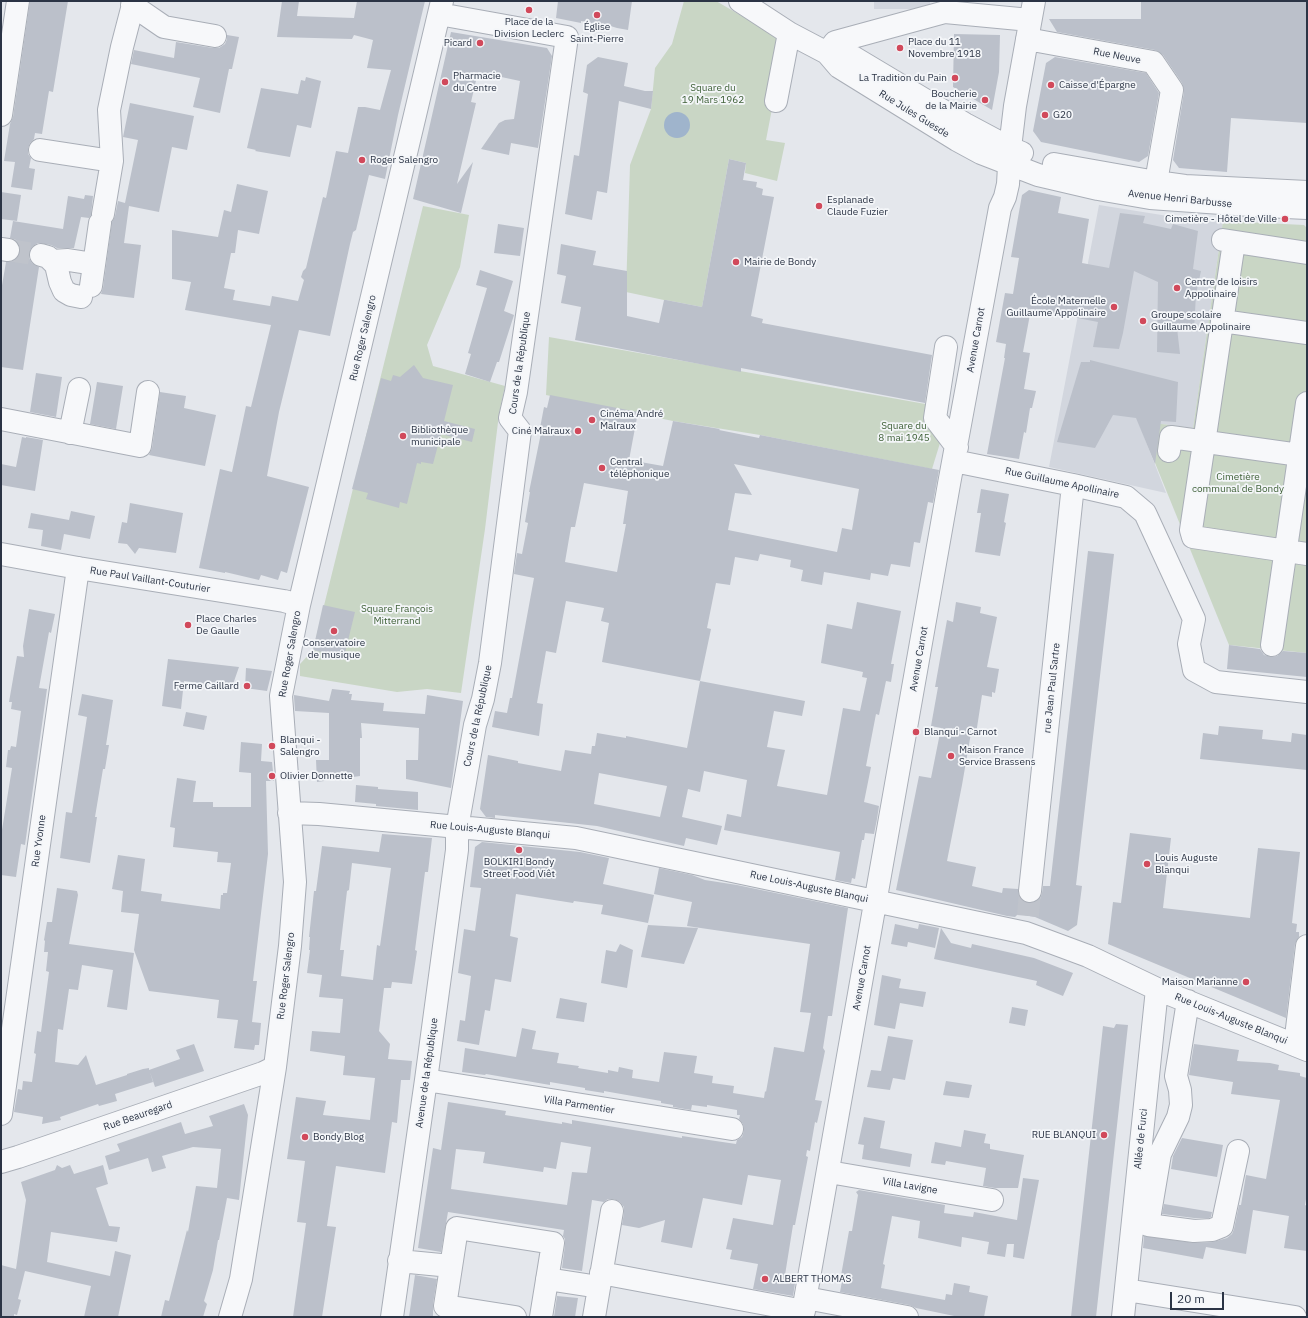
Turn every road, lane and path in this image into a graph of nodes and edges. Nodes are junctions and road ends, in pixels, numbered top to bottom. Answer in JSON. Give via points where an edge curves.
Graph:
{"nodes":[{"id":1,"x":18,"y":1,"type":"edge"},
{"id":2,"x":133,"y":3,"type":"edge"},
{"id":3,"x":742,"y":3,"type":"edge"},
{"id":4,"x":441,"y":7,"type":"edge"},
{"id":5,"x":1030,"y":20,"type":"edge"},
{"id":6,"x":789,"y":33,"type":"junction"},
{"id":7,"x":215,"y":36,"type":"dead end"},
{"id":8,"x":827,"y":53,"type":"junction"},
{"id":9,"x":4,"y":72,"type":"edge"},
{"id":10,"x":776,"y":101,"type":"dead end"},
{"id":11,"x":1,"y":115,"type":"edge"},
{"id":12,"x":40,"y":150,"type":"dead end"},
{"id":13,"x":1009,"y":156,"type":"junction"},
{"id":14,"x":112,"y":161,"type":"junction"},
{"id":15,"x":1156,"y":182,"type":"junction"},
{"id":16,"x":1307,"y":192,"type":"edge"},
{"id":17,"x":1307,"y":208,"type":"edge"},
{"id":18,"x":1307,"y":253,"type":"edge"},
{"id":19,"x":94,"y":264,"type":"junction"},
{"id":20,"x":1222,"y":320,"type":"junction"},
{"id":21,"x":1307,"y":333,"type":"edge"},
{"id":22,"x":946,"y":348,"type":"dead end"},
{"id":23,"x":79,"y":389,"type":"dead end"},
{"id":24,"x":148,"y":392,"type":"dead end"},
{"id":25,"x":1307,"y":402,"type":"edge"},
{"id":26,"x":1,"y":419,"type":"edge"},
{"id":27,"x":70,"y":433,"type":"junction"},
{"id":28,"x":1204,"y":441,"type":"junction"},
{"id":29,"x":952,"y":446,"type":"junction"},
{"id":30,"x":1169,"y":451,"type":"dead end"},
{"id":31,"x":1303,"y":455,"type":"edge"},
{"id":32,"x":1073,"y":485,"type":"junction"},
{"id":33,"x":1286,"y":551,"type":"junction"},
{"id":34,"x":1,"y":554,"type":"edge"},
{"id":35,"x":1307,"y":554,"type":"edge"},
{"id":36,"x":78,"y":568,"type":"junction"},
{"id":37,"x":299,"y":605,"type":"junction"},
{"id":38,"x":1272,"y":645,"type":"dead end"},
{"id":39,"x":1307,"y":692,"type":"edge"},
{"id":40,"x":289,"y":812,"type":"junction"},
{"id":41,"x":456,"y":828,"type":"junction"},
{"id":42,"x":1030,"y":891,"type":"tunnel mouth"},
{"id":43,"x":876,"y":901,"type":"junction"},
{"id":44,"x":1307,"y":946,"type":"edge"},
{"id":45,"x":1157,"y":989,"type":"junction"},
{"id":46,"x":1188,"y":1001,"type":"junction"},
{"id":47,"x":1301,"y":1047,"type":"edge"},
{"id":48,"x":275,"y":1067,"type":"junction"},
{"id":49,"x":426,"y":1080,"type":"junction"},
{"id":50,"x":1,"y":1114,"type":"edge"},
{"id":51,"x":732,"y":1129,"type":"dead end"},
{"id":52,"x":1238,"y":1151,"type":"dead end"},
{"id":53,"x":1,"y":1162,"type":"edge"},
{"id":54,"x":829,"y":1172,"type":"junction"},
{"id":55,"x":992,"y":1200,"type":"dead end"},
{"id":56,"x":612,"y":1211,"type":"dead end"},
{"id":57,"x":399,"y":1261,"type":"junction"},
{"id":58,"x":451,"y":1266,"type":"junction"},
{"id":59,"x":547,"y":1279,"type":"junction"},
{"id":60,"x":600,"y":1280,"type":"junction"},
{"id":61,"x":1126,"y":1290,"type":"junction"},
{"id":62,"x":804,"y":1308,"type":"edge"},
{"id":63,"x":230,"y":1317,"type":"edge"},
{"id":64,"x":392,"y":1317,"type":"edge"},
{"id":65,"x":515,"y":1317,"type":"edge"},
{"id":66,"x":541,"y":1317,"type":"edge"},
{"id":67,"x":594,"y":1317,"type":"edge"},
{"id":68,"x":907,"y":1317,"type":"edge"},
{"id":69,"x":1123,"y":1317,"type":"edge"},
{"id":70,"x":1295,"y":1317,"type":"edge"}],
"edges":[{"from":1,"to":9,"type":"street"},
{"from":2,"to":7,"type":"street","via":[[164,27]]},
{"from":2,"to":14,"type":"street","via":[[109,110]]},
{"from":3,"to":6,"type":"street","name":"Rue Jules Guesde"},
{"from":4,"to":37,"type":"street","name":"Rue Roger Salengro"},
{"from":4,"to":41,"type":"street","name":"Cours de la République","via":[[568,37],[516,392],[510,418],[520,431],[490,663],[484,699],[475,724]]},
{"from":5,"to":8,"type":"street","name":"Rue Neuve","via":[[945,12],[835,42]]},
{"from":5,"to":13,"type":"street","name":"Avenue Carnot"},
{"from":5,"to":15,"type":"street","name":"Rue Neuve","via":[[1153,62],[1172,90]]},
{"from":6,"to":8,"type":"street","name":"Rue Jules Guesde"},
{"from":6,"to":10,"type":"street"},
{"from":8,"to":13,"type":"street","name":"Rue Jules Guesde","via":[[848,54],[965,124]]},
{"from":9,"to":11,"type":"street"},
{"from":12,"to":14,"type":"street"},
{"from":13,"to":15,"type":"street","name":"Avenue Henri Barbusse"},
{"from":13,"to":17,"type":"street","name":"Avenue Henri Barbusse","via":[[1038,175],[1098,189],[1150,198]]},
{"from":13,"to":29,"type":"street","name":"Avenue Carnot","via":[[1008,184],[1000,208],[962,418]]},
{"from":14,"to":19,"type":"street"},
{"from":15,"to":16,"type":"street","name":"Avenue Henri Barbusse","via":[[1185,186]]},
{"from":18,"to":20,"type":"street","via":[[1229,241]]},
{"from":19,"to":19,"type":"street","via":[[68,260],[47,258],[56,265],[64,291],[71,295],[86,291]]},
{"from":20,"to":21,"type":"street"},
{"from":20,"to":28,"type":"street"},
{"from":22,"to":29,"type":"street","via":[[935,418]]},
{"from":23,"to":27,"type":"street"},
{"from":24,"to":27,"type":"street","via":[[140,446]]},
{"from":25,"to":31,"type":"street"},
{"from":26,"to":27,"type":"street"},
{"from":28,"to":30,"type":"street","via":[[1171,437]]},
{"from":28,"to":31,"type":"street"},
{"from":28,"to":33,"type":"street","via":[[1191,530],[1193,537]]},
{"from":29,"to":32,"type":"street","name":"Rue Guillaume Apollinaire"},
{"from":29,"to":43,"type":"street","name":"Avenue Carnot"},
{"from":31,"to":33,"type":"street"},
{"from":32,"to":39,"type":"street","name":"Rue Guillaume Apollinaire","via":[[1126,497],[1145,513],[1194,619],[1189,644],[1194,670],[1216,682]]},
{"from":32,"to":42,"type":"street","name":"rue Jean Paul Sartre"},
{"from":33,"to":35,"type":"street"},
{"from":33,"to":38,"type":"street"},
{"from":34,"to":36,"type":"street","name":"Rue Paul Vaillant-Couturier"},
{"from":36,"to":37,"type":"street","name":"Rue Paul Vaillant-Couturier"},
{"from":36,"to":50,"type":"street","name":"Rue Yvonne"},
{"from":37,"to":40,"type":"street","name":"Rue Roger Salengro","via":[[281,696]]},
{"from":40,"to":41,"type":"street","name":"Rue Louis-Auguste Blanqui"},
{"from":40,"to":48,"type":"street","name":"Rue Roger Salengro","via":[[295,882]]},
{"from":41,"to":43,"type":"street","name":"Rue Louis-Auguste Blanqui","via":[[576,838]]},
{"from":41,"to":49,"type":"street","name":"Avenue de la République","via":[[457,850]]},
{"from":43,"to":45,"type":"street","name":"Rue Louis-Auguste Blanqui","via":[[1027,924]]},
{"from":43,"to":54,"type":"street","name":"Avenue Carnot"},
{"from":44,"to":47,"type":"street"},
{"from":45,"to":46,"type":"street","name":"Rue Louis-Auguste Blanqui"},
{"from":45,"to":61,"type":"street","name":"Allée de Furci"},
{"from":46,"to":47,"type":"street","name":"Rue Louis-Auguste Blanqui"},
{"from":46,"to":52,"type":"street","via":[[1176,1076],[1181,1105],[1160,1154],[1148,1225],[1194,1231],[1212,1230],[1222,1226]]},
{"from":48,"to":53,"type":"street","name":"Rue Beauregard"},
{"from":48,"to":63,"type":"street","name":"Rue Roger Salengro","via":[[241,1279]]},
{"from":49,"to":51,"type":"street","name":"Villa Parmentier"},
{"from":49,"to":57,"type":"street","name":"Avenue de la République"},
{"from":54,"to":55,"type":"street","name":"Villa Lavigne"},
{"from":54,"to":62,"type":"street","name":"Avenue Carnot"},
{"from":56,"to":60,"type":"street"},
{"from":57,"to":58,"type":"street"},
{"from":57,"to":64,"type":"street","name":"Avenue de la République"},
{"from":58,"to":59,"type":"street","via":[[457,1228],[553,1243]]},
{"from":58,"to":65,"type":"street","via":[[445,1306]]},
{"from":59,"to":60,"type":"street"},
{"from":59,"to":66,"type":"street"},
{"from":60,"to":62,"type":"street"},
{"from":60,"to":67,"type":"street"},
{"from":61,"to":69,"type":"street","name":"Allée de Furci"},
{"from":61,"to":70,"type":"street"},
{"from":62,"to":68,"type":"street"}]}
